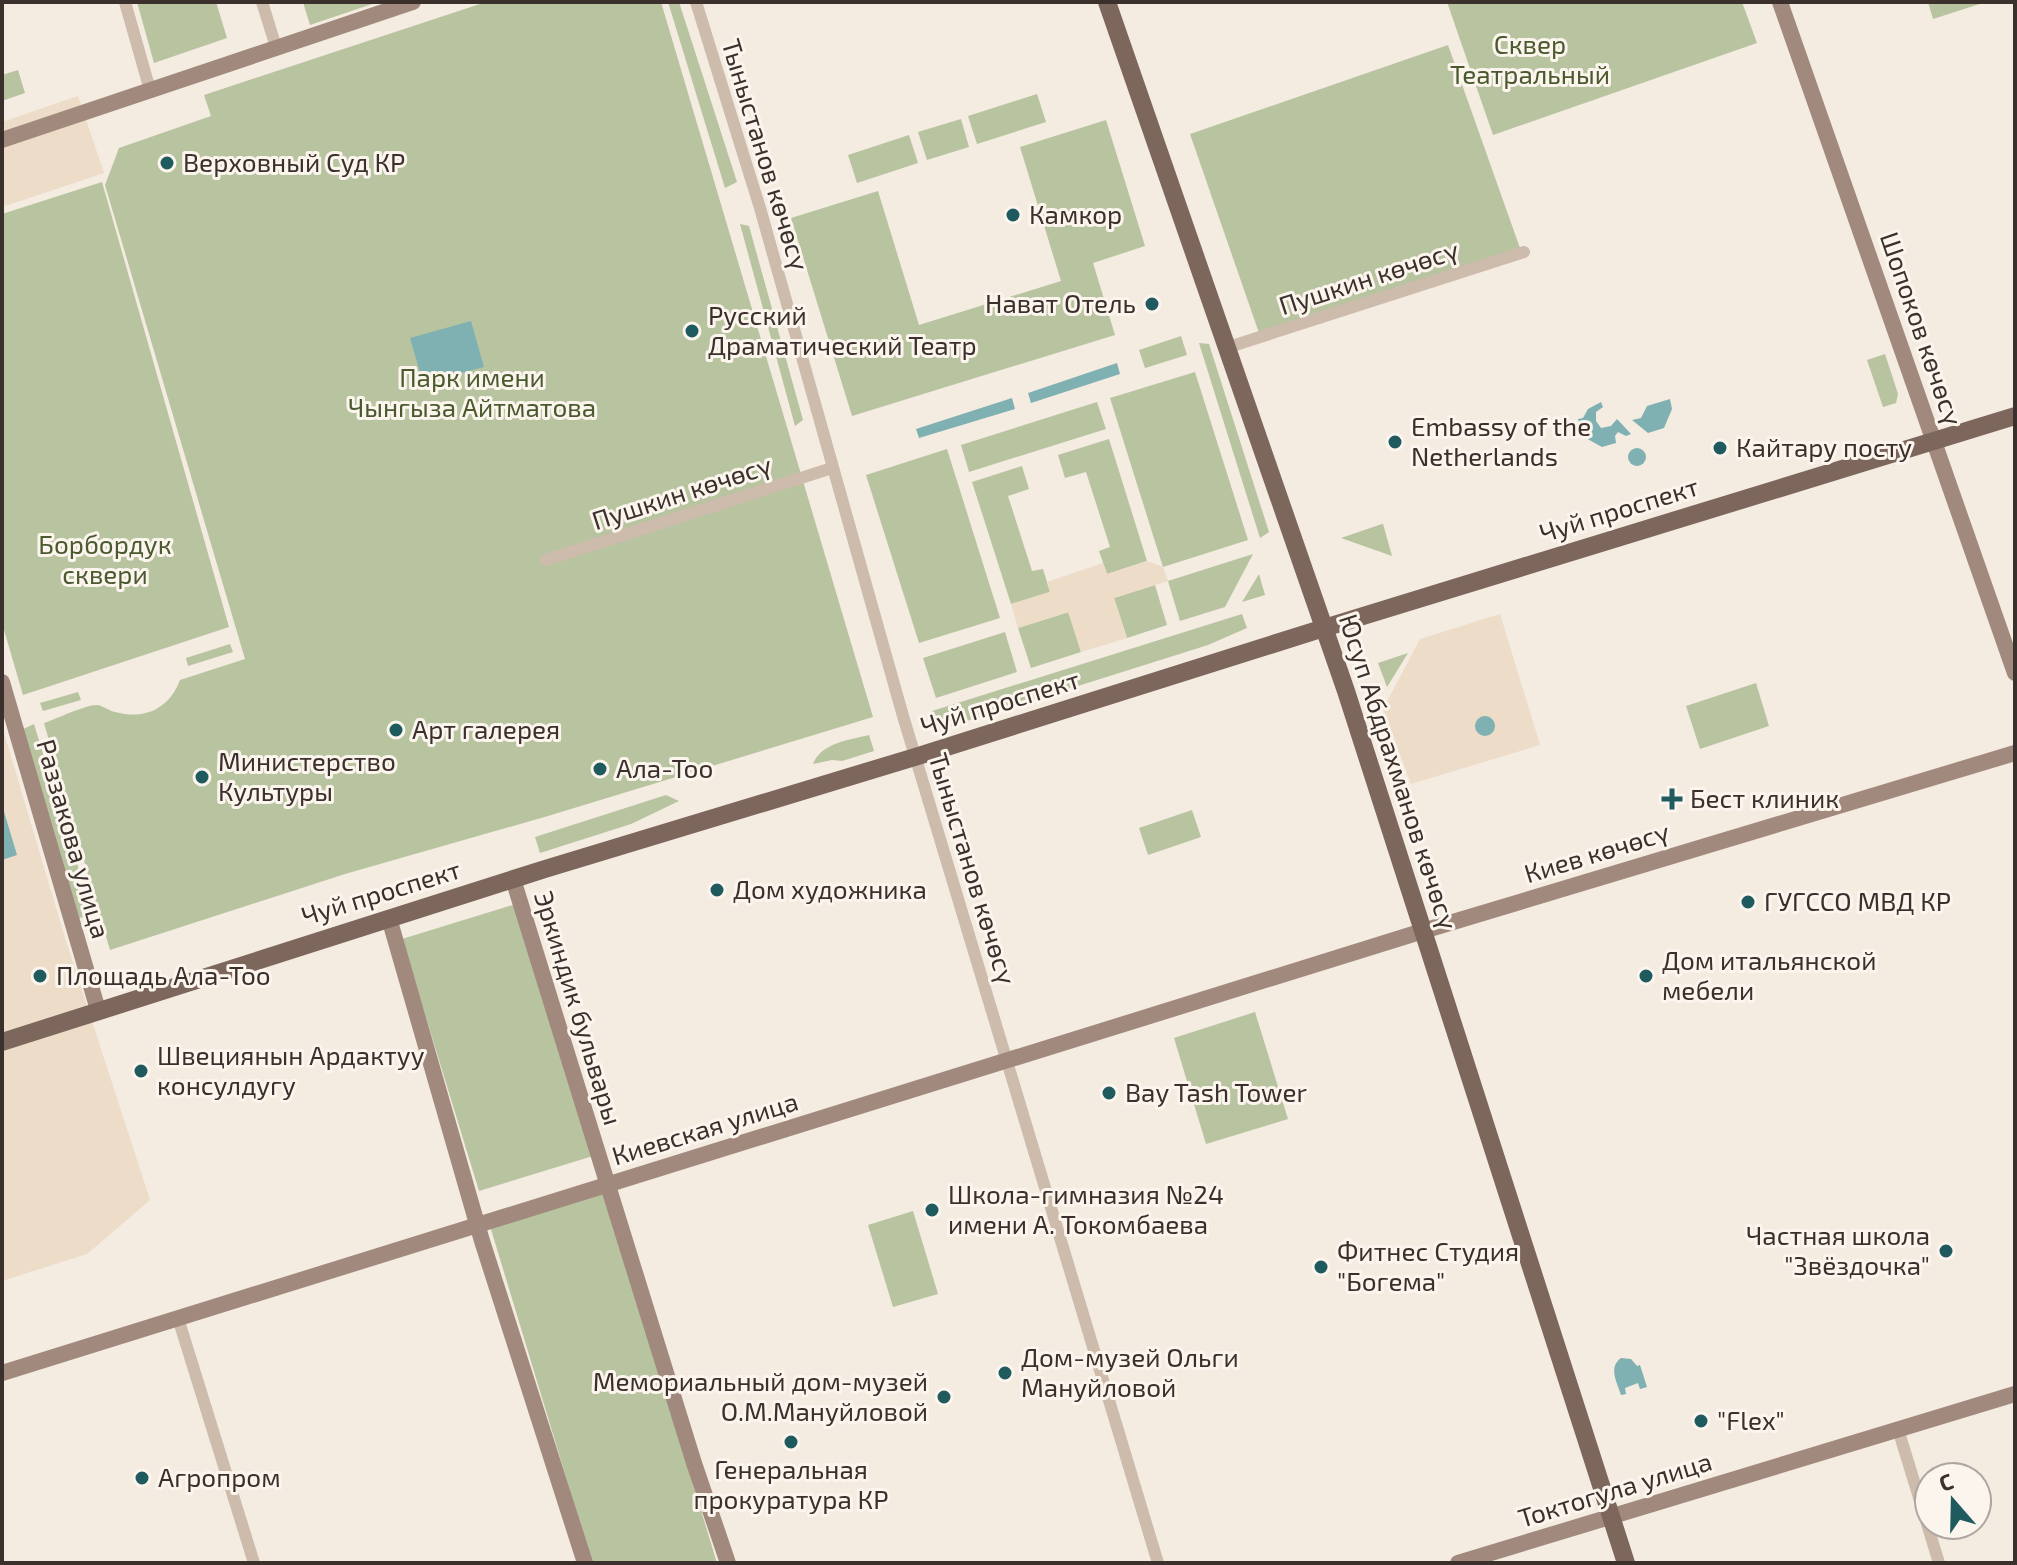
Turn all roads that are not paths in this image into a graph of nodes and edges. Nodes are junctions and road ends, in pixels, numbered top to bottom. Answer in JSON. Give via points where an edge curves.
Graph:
{"nodes":[{"id":1,"x":125,"y":2,"type":"edge"},
{"id":2,"x":262,"y":2,"type":"edge"},
{"id":3,"x":413,"y":2,"type":"edge"},
{"id":4,"x":696,"y":2,"type":"edge"},
{"id":5,"x":1107,"y":2,"type":"edge"},
{"id":6,"x":1780,"y":2,"type":"edge"},
{"id":7,"x":276,"y":47,"type":"junction"},
{"id":8,"x":150,"y":90,"type":"junction"},
{"id":9,"x":2,"y":140,"type":"edge"},
{"id":10,"x":1524,"y":252,"type":"dead end"},
{"id":11,"x":1229,"y":347,"type":"junction"},
{"id":12,"x":2015,"y":416,"type":"edge"},
{"id":13,"x":1935,"y":441,"type":"junction"},
{"id":14,"x":832,"y":468,"type":"junction"},
{"id":15,"x":546,"y":560,"type":"dead end"},
{"id":16,"x":1324,"y":628,"type":"junction"},
{"id":17,"x":2015,"y":673,"type":"edge"},
{"id":18,"x":2,"y":682,"type":"edge"},
{"id":19,"x":2015,"y":753,"type":"edge"},
{"id":20,"x":915,"y":757,"type":"junction"},
{"id":21,"x":513,"y":879,"type":"junction"},
{"id":22,"x":389,"y":918,"type":"junction"},
{"id":23,"x":1423,"y":931,"type":"junction"},
{"id":24,"x":98,"y":1010,"type":"junction"},
{"id":25,"x":2,"y":1042,"type":"edge"},
{"id":26,"x":1007,"y":1061,"type":"junction"},
{"id":27,"x":608,"y":1185,"type":"junction"},
{"id":28,"x":477,"y":1225,"type":"junction"},
{"id":29,"x":178,"y":1318,"type":"junction"},
{"id":30,"x":2,"y":1373,"type":"edge"},
{"id":31,"x":2015,"y":1394,"type":"edge"},
{"id":32,"x":1898,"y":1429,"type":"junction"},
{"id":33,"x":1612,"y":1517,"type":"junction"},
{"id":34,"x":254,"y":1563,"type":"edge"},
{"id":35,"x":585,"y":1563,"type":"edge"},
{"id":36,"x":728,"y":1563,"type":"edge"},
{"id":37,"x":1158,"y":1563,"type":"edge"},
{"id":38,"x":1458,"y":1563,"type":"edge"},
{"id":39,"x":1626,"y":1563,"type":"edge"},
{"id":40,"x":1939,"y":1563,"type":"edge"}],
"edges":[{"from":1,"to":8,"type":"street"},
{"from":2,"to":7,"type":"street"},
{"from":3,"to":7,"type":"street"},
{"from":4,"to":14,"type":"street","name":"Тыныстанов көчөсү"},
{"from":5,"to":11,"type":"main road","name":"Юсуп Абдрахманов көчөсү"},
{"from":6,"to":13,"type":"street","name":"Шопоков көчөсү"},
{"from":7,"to":8,"type":"street"},
{"from":8,"to":9,"type":"street"},
{"from":10,"to":11,"type":"street","name":"Пушкин көчөсү"},
{"from":11,"to":16,"type":"main road","name":"Юсуп Абдрахманов көчөсү"},
{"from":12,"to":13,"type":"main road","name":"Чуй проспект"},
{"from":13,"to":16,"type":"main road","name":"Чуй проспект"},
{"from":13,"to":17,"type":"street","name":"Шопоков көчөсү"},
{"from":14,"to":15,"type":"street","name":"Пушкин көчөсү"},
{"from":14,"to":20,"type":"street","name":"Тыныстанов көчөсү"},
{"from":16,"to":20,"type":"main road","name":"Чуй проспект"},
{"from":16,"to":23,"type":"main road","name":"Юсуп Абдрахманов көчөсү"},
{"from":18,"to":24,"type":"street","name":"Раззакова улица"},
{"from":19,"to":23,"type":"street","name":"Киев көчөсү"},
{"from":20,"to":21,"type":"main road","name":"Чуй проспект"},
{"from":20,"to":26,"type":"street","name":"Тыныстанов көчөсү"},
{"from":21,"to":22,"type":"main road","name":"Чуй проспект"},
{"from":21,"to":27,"type":"street","name":"Эркиндик бульвары"},
{"from":22,"to":24,"type":"main road","name":"Чуй проспект"},
{"from":22,"to":28,"type":"street"},
{"from":23,"to":26,"type":"street","name":"Киевская улица"},
{"from":23,"to":33,"type":"main road","name":"Юсуп Абдрахманов көчөсү"},
{"from":24,"to":25,"type":"main road","name":"Чуй проспект"},
{"from":26,"to":27,"type":"street","name":"Киевская улица"},
{"from":26,"to":37,"type":"street","name":"Тыныстанов көчөсү"},
{"from":27,"to":28,"type":"street","name":"Киевская улица"},
{"from":27,"to":36,"type":"street","name":"Эркиндик бульвары"},
{"from":28,"to":29,"type":"street","name":"Киевская улица"},
{"from":28,"to":35,"type":"street"},
{"from":29,"to":30,"type":"street","name":"Киевская улица"},
{"from":29,"to":34,"type":"street"},
{"from":31,"to":32,"type":"street","name":"Токтогула улица"},
{"from":32,"to":33,"type":"street","name":"Токтогула улица"},
{"from":32,"to":40,"type":"street"},
{"from":33,"to":38,"type":"street","name":"Токтогула улица"},
{"from":33,"to":39,"type":"main road","name":"Юсуп Абдрахманов көчөсү"}]}
